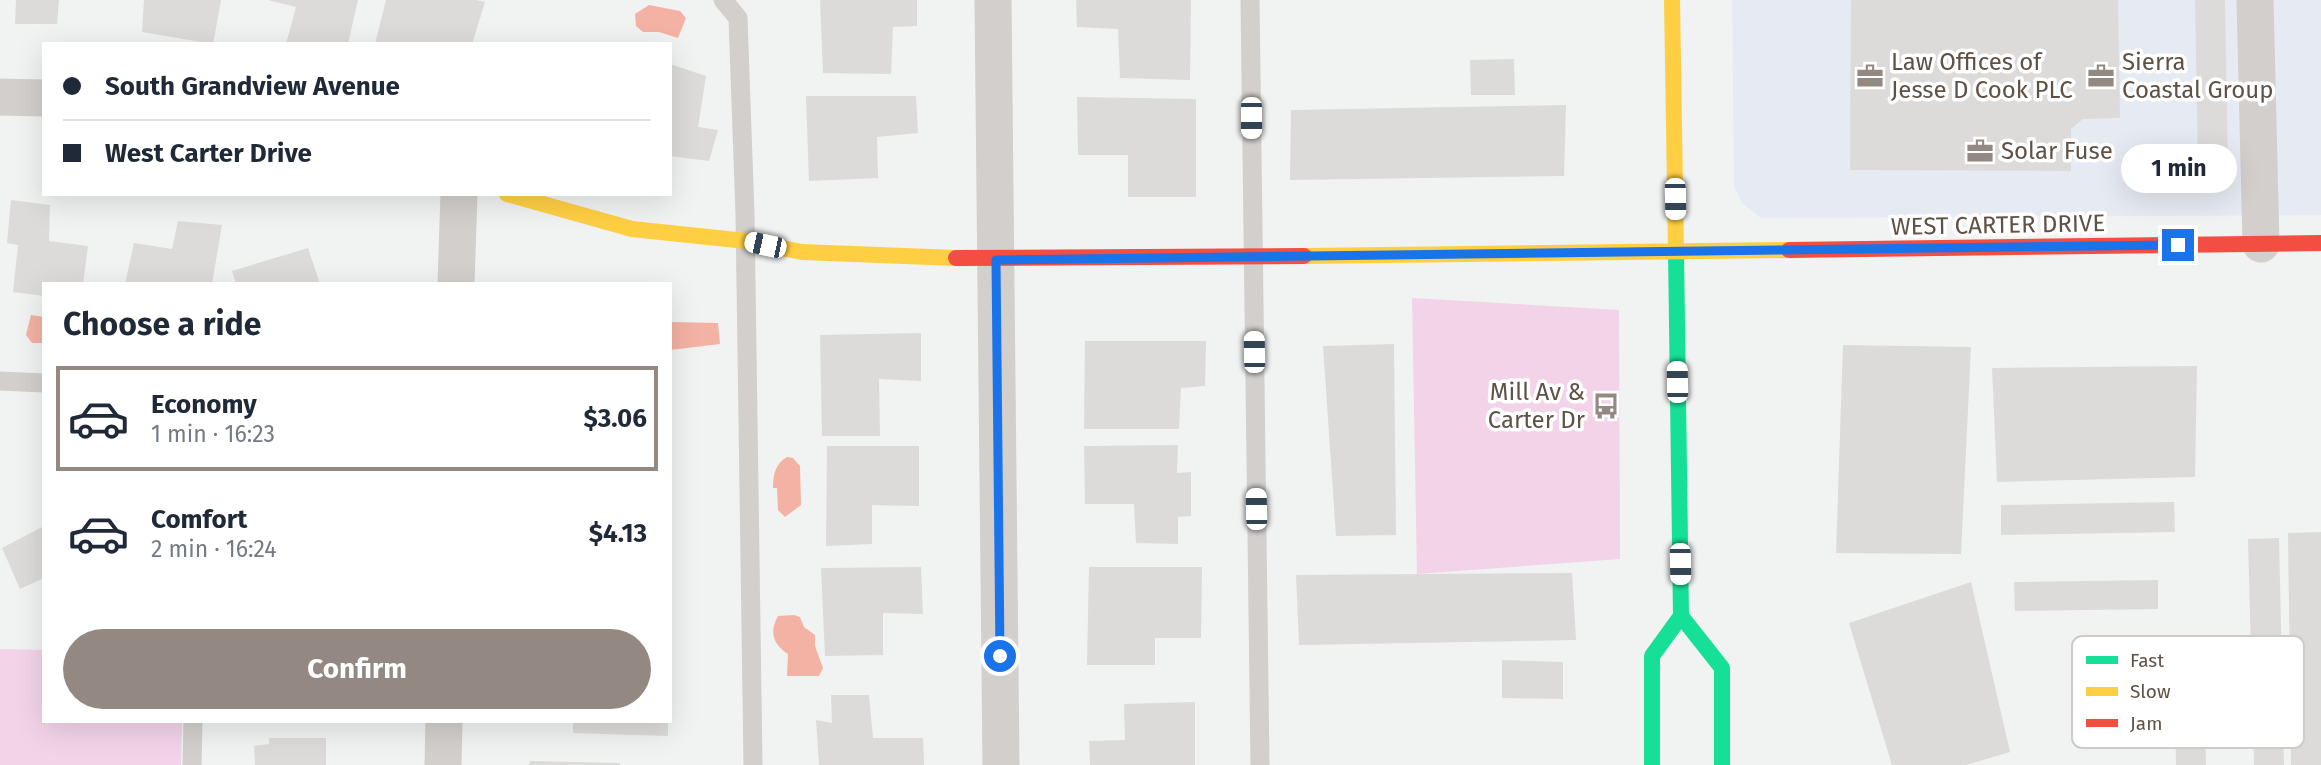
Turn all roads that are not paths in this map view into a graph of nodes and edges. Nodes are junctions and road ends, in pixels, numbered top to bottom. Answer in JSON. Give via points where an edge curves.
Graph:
{"nodes":[{"id":1,"x":723,"y":0,"type":"edge"},
{"id":2,"x":993,"y":0,"type":"edge"},
{"id":3,"x":1250,"y":0,"type":"edge"},
{"id":4,"x":1672,"y":0,"type":"edge"},
{"id":5,"x":2255,"y":0,"type":"edge"},
{"id":6,"x":0,"y":97,"type":"edge"},
{"id":7,"x":42,"y":98,"type":"edge"},
{"id":8,"x":459,"y":196,"type":"edge"},
{"id":9,"x":514,"y":196,"type":"edge"},
{"id":10,"x":746,"y":241,"type":"junction"},
{"id":11,"x":2321,"y":243,"type":"edge"},
{"id":12,"x":2261,"y":244,"type":"junction"},
{"id":13,"x":1675,"y":252,"type":"junction"},
{"id":14,"x":1252,"y":259,"type":"junction"},
{"id":15,"x":996,"y":260,"type":"junction"},
{"id":16,"x":456,"y":282,"type":"edge"},
{"id":17,"x":0,"y":381,"type":"edge"},
{"id":18,"x":42,"y":383,"type":"edge"},
{"id":19,"x":1681,"y":616,"type":"junction"},
{"id":20,"x":193,"y":723,"type":"edge"},
{"id":21,"x":444,"y":723,"type":"edge"},
{"id":22,"x":192,"y":765,"type":"edge"},
{"id":23,"x":443,"y":765,"type":"edge"},
{"id":24,"x":753,"y":765,"type":"edge"},
{"id":25,"x":1001,"y":765,"type":"edge"},
{"id":26,"x":1260,"y":765,"type":"edge"},
{"id":27,"x":1652,"y":765,"type":"edge"},
{"id":28,"x":1722,"y":765,"type":"edge"}],
"edges":[{"from":1,"to":10,"type":"lane","via":[[738,18]]},
{"from":2,"to":15,"type":"street"},
{"from":3,"to":14,"type":"lane"},
{"from":4,"to":13,"type":"street"},
{"from":5,"to":12,"type":"street"},
{"from":6,"to":7,"type":"street"},
{"from":8,"to":16,"type":"street"},
{"from":9,"to":10,"type":"street","name":"WEST CARTER DRIVE","via":[[632,229]]},
{"from":10,"to":15,"type":"street","name":"WEST CARTER DRIVE","via":[[803,253]]},
{"from":10,"to":24,"type":"lane"},
{"from":11,"to":12,"type":"street","name":"WEST CARTER DRIVE"},
{"from":12,"to":13,"type":"street","name":"WEST CARTER DRIVE"},
{"from":13,"to":14,"type":"street","name":"WEST CARTER DRIVE"},
{"from":13,"to":19,"type":"street"},
{"from":14,"to":15,"type":"street","name":"WEST CARTER DRIVE"},
{"from":14,"to":26,"type":"lane"},
{"from":15,"to":25,"type":"street"},
{"from":17,"to":18,"type":"lane"},
{"from":19,"to":27,"type":"street","via":[[1652,656]]},
{"from":19,"to":28,"type":"street","via":[[1721,668]]},
{"from":20,"to":22,"type":"lane"},
{"from":21,"to":23,"type":"street"}]}
